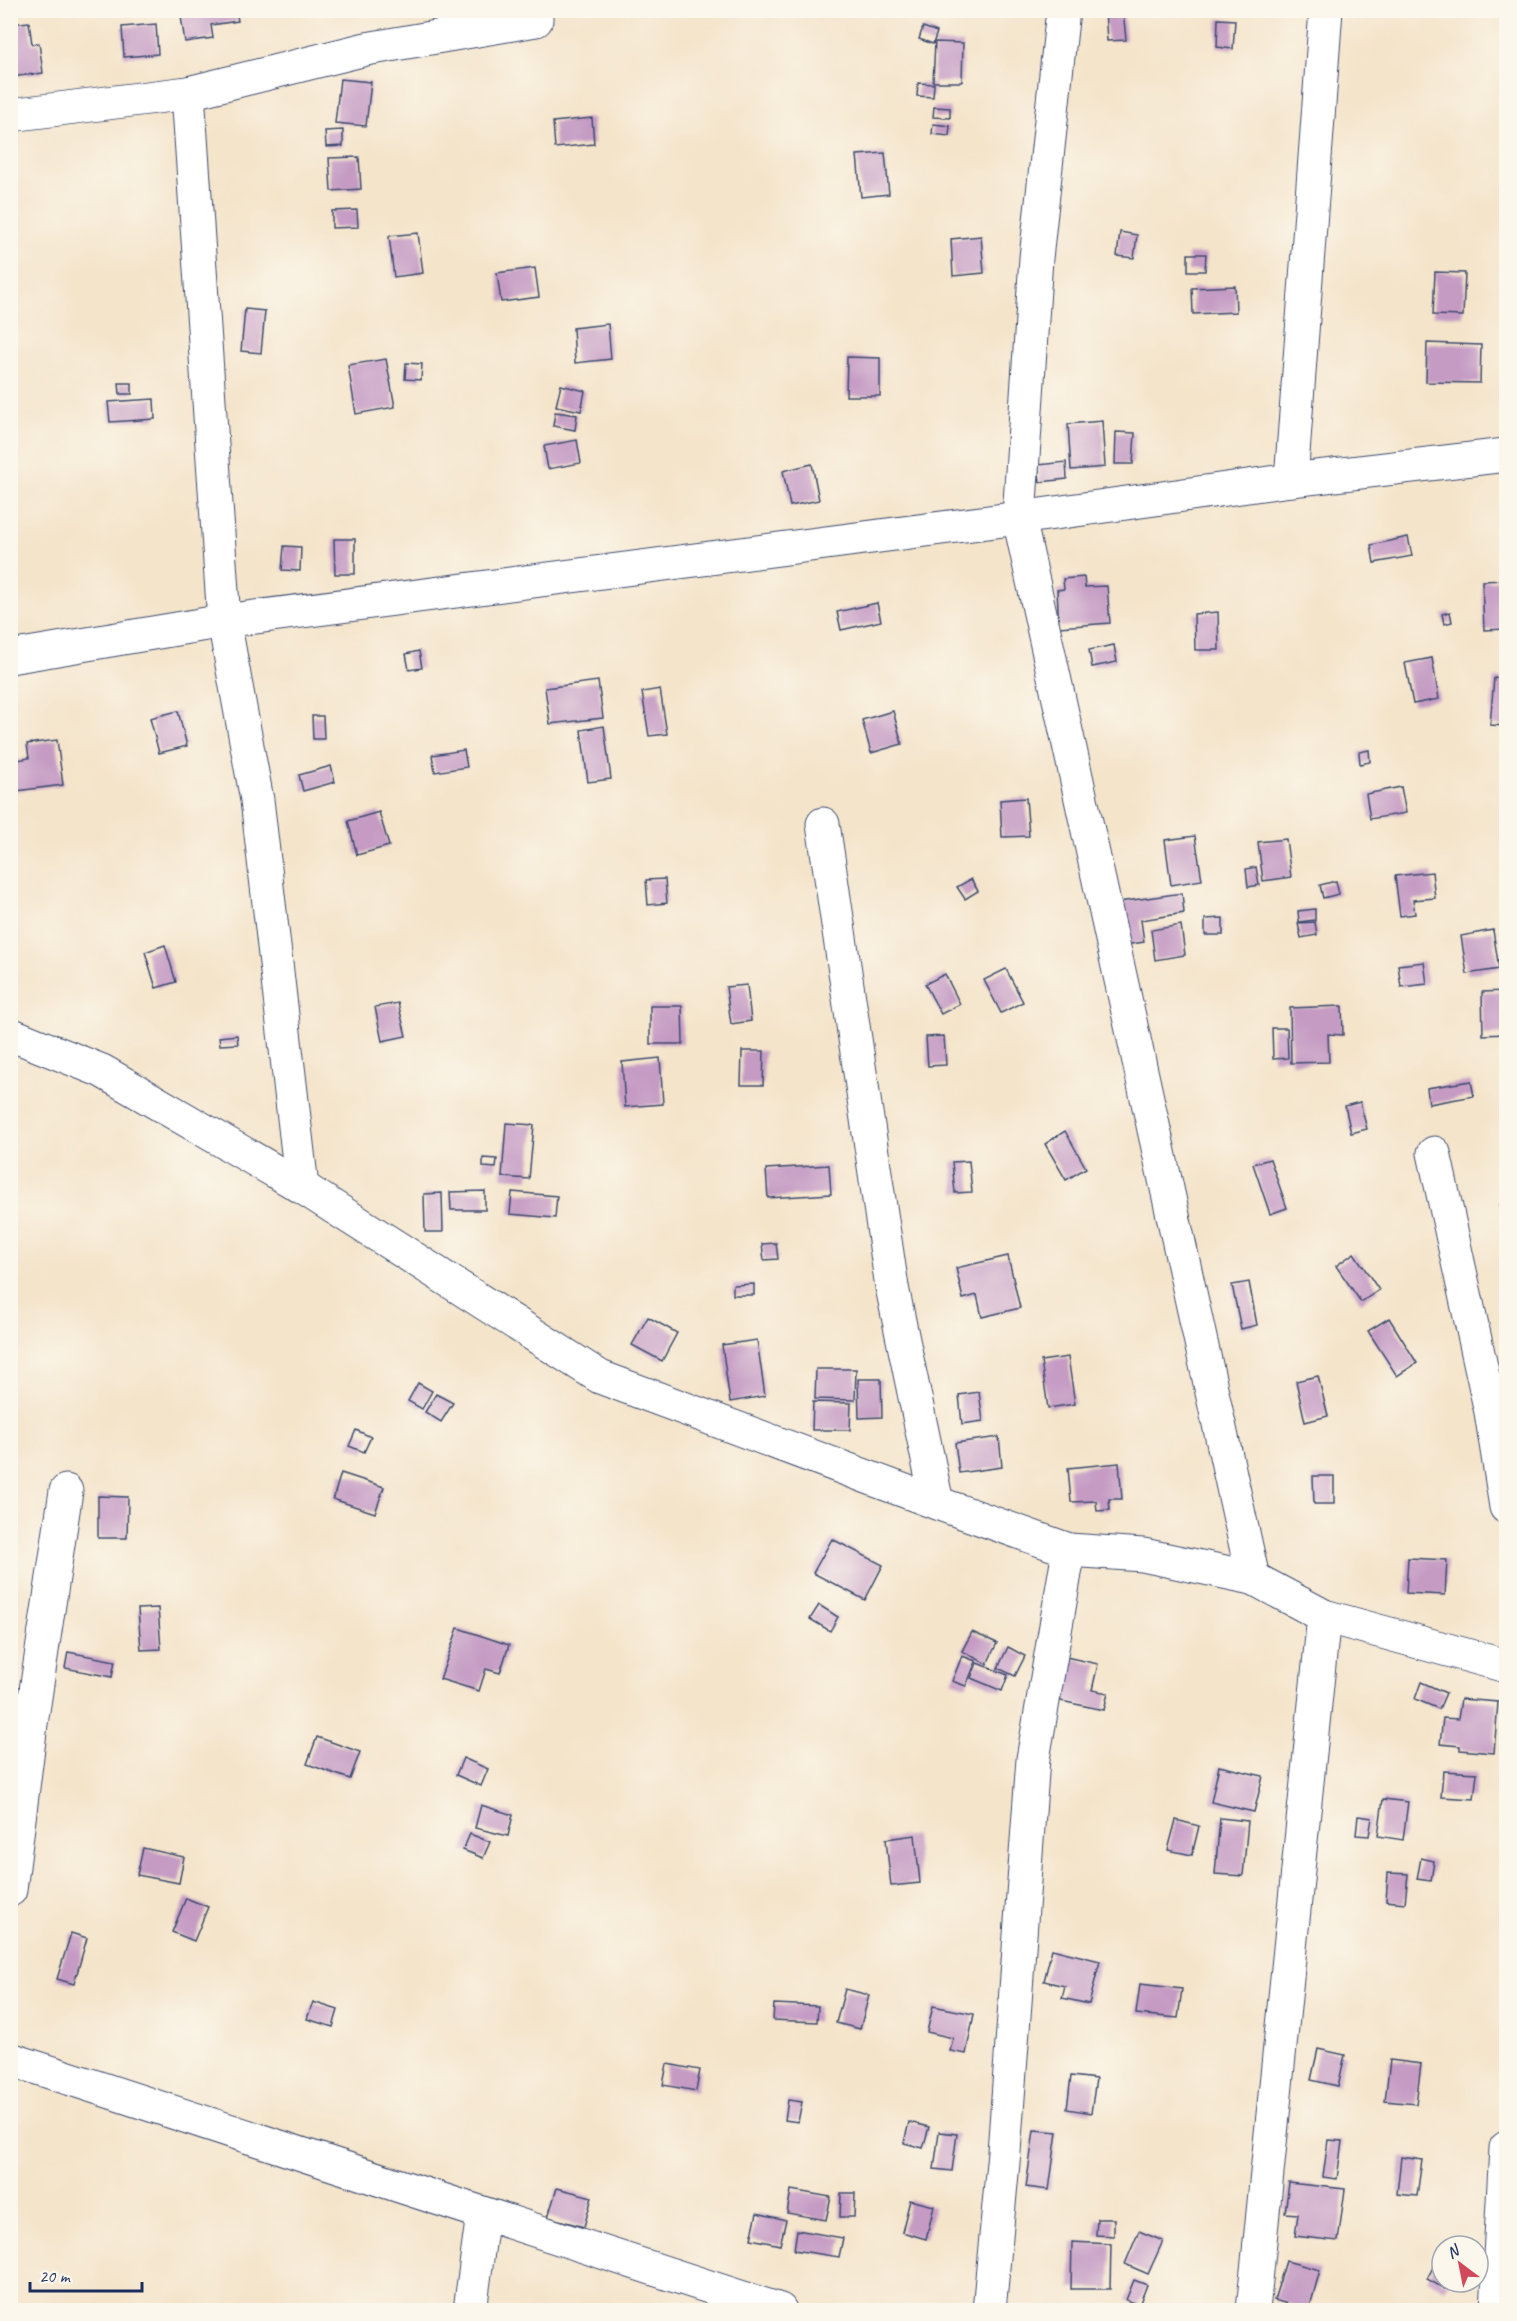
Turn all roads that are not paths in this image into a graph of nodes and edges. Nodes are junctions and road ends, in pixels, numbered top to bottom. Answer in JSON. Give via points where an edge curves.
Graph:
{"nodes":[{"id":1,"x":536,"y":10,"type":"edge"},
{"id":2,"x":1063,"y":10,"type":"edge"},
{"id":3,"x":1326,"y":10,"type":"edge"},
{"id":4,"x":188,"y":93,"type":"junction"},
{"id":5,"x":10,"y":116,"type":"edge"},
{"id":6,"x":1506,"y":455,"type":"edge"},
{"id":7,"x":1291,"y":480,"type":"junction"},
{"id":8,"x":1019,"y":518,"type":"junction"},
{"id":9,"x":224,"y":621,"type":"junction"},
{"id":10,"x":10,"y":657,"type":"edge"},
{"id":11,"x":823,"y":824,"type":"dead end"},
{"id":12,"x":10,"y":1034,"type":"edge"},
{"id":13,"x":1434,"y":1153,"type":"dead end"},
{"id":14,"x":302,"y":1186,"type":"junction"},
{"id":15,"x":66,"y":1491,"type":"dead end"},
{"id":16,"x":937,"y":1503,"type":"junction"},
{"id":17,"x":1506,"y":1507,"type":"edge"},
{"id":18,"x":1069,"y":1550,"type":"junction"},
{"id":19,"x":1252,"y":1578,"type":"junction"},
{"id":20,"x":1324,"y":1616,"type":"junction"},
{"id":21,"x":1506,"y":1666,"type":"edge"},
{"id":22,"x":10,"y":1890,"type":"edge"},
{"id":23,"x":10,"y":2059,"type":"edge"},
{"id":24,"x":1506,"y":2148,"type":"edge"},
{"id":25,"x":483,"y":2214,"type":"junction"},
{"id":26,"x":734,"y":2303,"type":"edge"},
{"id":27,"x":470,"y":2310,"type":"edge"},
{"id":28,"x":780,"y":2310,"type":"edge"},
{"id":29,"x":989,"y":2310,"type":"edge"},
{"id":30,"x":1253,"y":2310,"type":"edge"},
{"id":31,"x":1497,"y":2310,"type":"edge"}],
"edges":[{"from":1,"to":4,"type":"street","via":[[536,20],[366,50]]},
{"from":2,"to":8,"type":"street","via":[[1036,258]]},
{"from":3,"to":7,"type":"street"},
{"from":4,"to":5,"type":"street"},
{"from":4,"to":9,"type":"street"},
{"from":6,"to":7,"type":"street"},
{"from":7,"to":8,"type":"street"},
{"from":8,"to":9,"type":"street"},
{"from":8,"to":19,"type":"street"},
{"from":9,"to":10,"type":"street"},
{"from":9,"to":14,"type":"street","via":[[257,800]]},
{"from":11,"to":16,"type":"street","via":[[892,1287]]},
{"from":12,"to":14,"type":"street","via":[[102,1071]]},
{"from":13,"to":17,"type":"street","via":[[1491,1412]]},
{"from":14,"to":16,"type":"street","via":[[600,1377]]},
{"from":15,"to":22,"type":"street"},
{"from":16,"to":18,"type":"street"},
{"from":18,"to":19,"type":"street","via":[[1143,1554]]},
{"from":18,"to":29,"type":"street","via":[[1033,1759]]},
{"from":19,"to":20,"type":"street"},
{"from":20,"to":21,"type":"street"},
{"from":20,"to":30,"type":"street"},
{"from":23,"to":25,"type":"street"},
{"from":24,"to":31,"type":"street"},
{"from":25,"to":26,"type":"street"},
{"from":25,"to":27,"type":"street"},
{"from":26,"to":28,"type":"street"}]}
